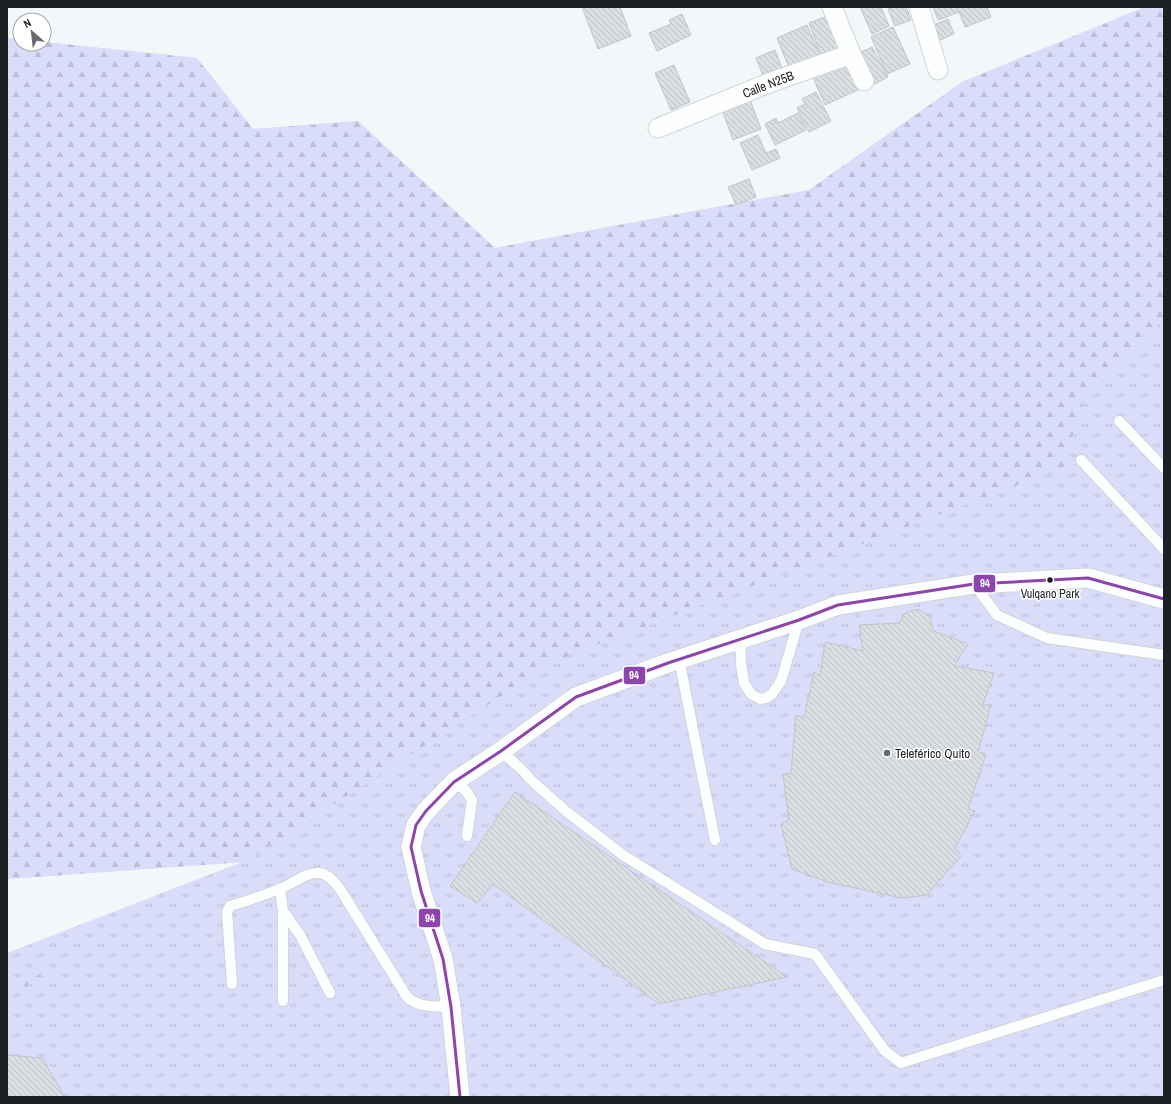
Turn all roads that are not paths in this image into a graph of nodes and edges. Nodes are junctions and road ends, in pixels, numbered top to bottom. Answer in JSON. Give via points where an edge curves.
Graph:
{"nodes":[{"id":1,"x":832,"y":7,"type":"edge"},
{"id":2,"x":919,"y":7,"type":"edge"},
{"id":3,"x":851,"y":54,"type":"junction"},
{"id":4,"x":938,"y":70,"type":"dead end"},
{"id":5,"x":864,"y":81,"type":"dead end"},
{"id":6,"x":658,"y":128,"type":"dead end"},
{"id":7,"x":1120,"y":421,"type":"dead end"},
{"id":8,"x":1081,"y":460,"type":"dead end"},
{"id":9,"x":1164,"y":468,"type":"edge"},
{"id":10,"x":1164,"y":549,"type":"edge"},
{"id":11,"x":974,"y":584,"type":"junction"},
{"id":12,"x":1164,"y":599,"type":"edge"},
{"id":13,"x":799,"y":620,"type":"junction"},
{"id":14,"x":740,"y":638,"type":"junction"},
{"id":15,"x":1164,"y":655,"type":"edge"},
{"id":16,"x":679,"y":659,"type":"junction"},
{"id":17,"x":501,"y":751,"type":"junction"},
{"id":18,"x":454,"y":782,"type":"junction"},
{"id":19,"x":467,"y":836,"type":"dead end"},
{"id":20,"x":715,"y":840,"type":"dead end"},
{"id":21,"x":280,"y":889,"type":"junction"},
{"id":22,"x":283,"y":911,"type":"junction"},
{"id":23,"x":1164,"y":980,"type":"edge"},
{"id":24,"x":232,"y":984,"type":"dead end"},
{"id":25,"x":330,"y":993,"type":"dead end"},
{"id":26,"x":282,"y":1001,"type":"dead end"},
{"id":27,"x":451,"y":1007,"type":"junction"},
{"id":28,"x":460,"y":1097,"type":"edge"}],
"edges":[{"from":1,"to":3,"type":"street"},
{"from":2,"to":4,"type":"street"},
{"from":3,"to":5,"type":"street"},
{"from":3,"to":6,"type":"street","name":"Calle N25B","via":[[768,83]]},
{"from":7,"to":9,"type":"lane"},
{"from":8,"to":10,"type":"lane"},
{"from":11,"to":12,"type":"street","via":[[1088,578]]},
{"from":11,"to":13,"type":"street","via":[[838,605]]},
{"from":11,"to":15,"type":"lane","via":[[997,615],[1047,638]]},
{"from":13,"to":14,"type":"street"},
{"from":13,"to":14,"type":"lane","via":[[781,681],[766,698],[760,699],[751,694],[744,683]]},
{"from":14,"to":16,"type":"street"},
{"from":16,"to":17,"type":"street","via":[[576,697]]},
{"from":16,"to":20,"type":"lane"},
{"from":17,"to":18,"type":"street"},
{"from":17,"to":23,"type":"lane","via":[[567,812],[623,855],[765,944],[815,954],[885,1051],[901,1063]]},
{"from":18,"to":19,"type":"lane","via":[[466,791],[472,800]]},
{"from":18,"to":27,"type":"street","via":[[416,825],[411,847],[421,891],[443,959]]},
{"from":21,"to":22,"type":"lane"},
{"from":21,"to":24,"type":"lane","via":[[230,906],[226,912]]},
{"from":21,"to":27,"type":"lane","via":[[312,873],[327,875],[340,889],[407,997],[421,1005]]},
{"from":22,"to":25,"type":"lane","via":[[300,935]]},
{"from":22,"to":26,"type":"lane"},
{"from":27,"to":28,"type":"street"}]}
